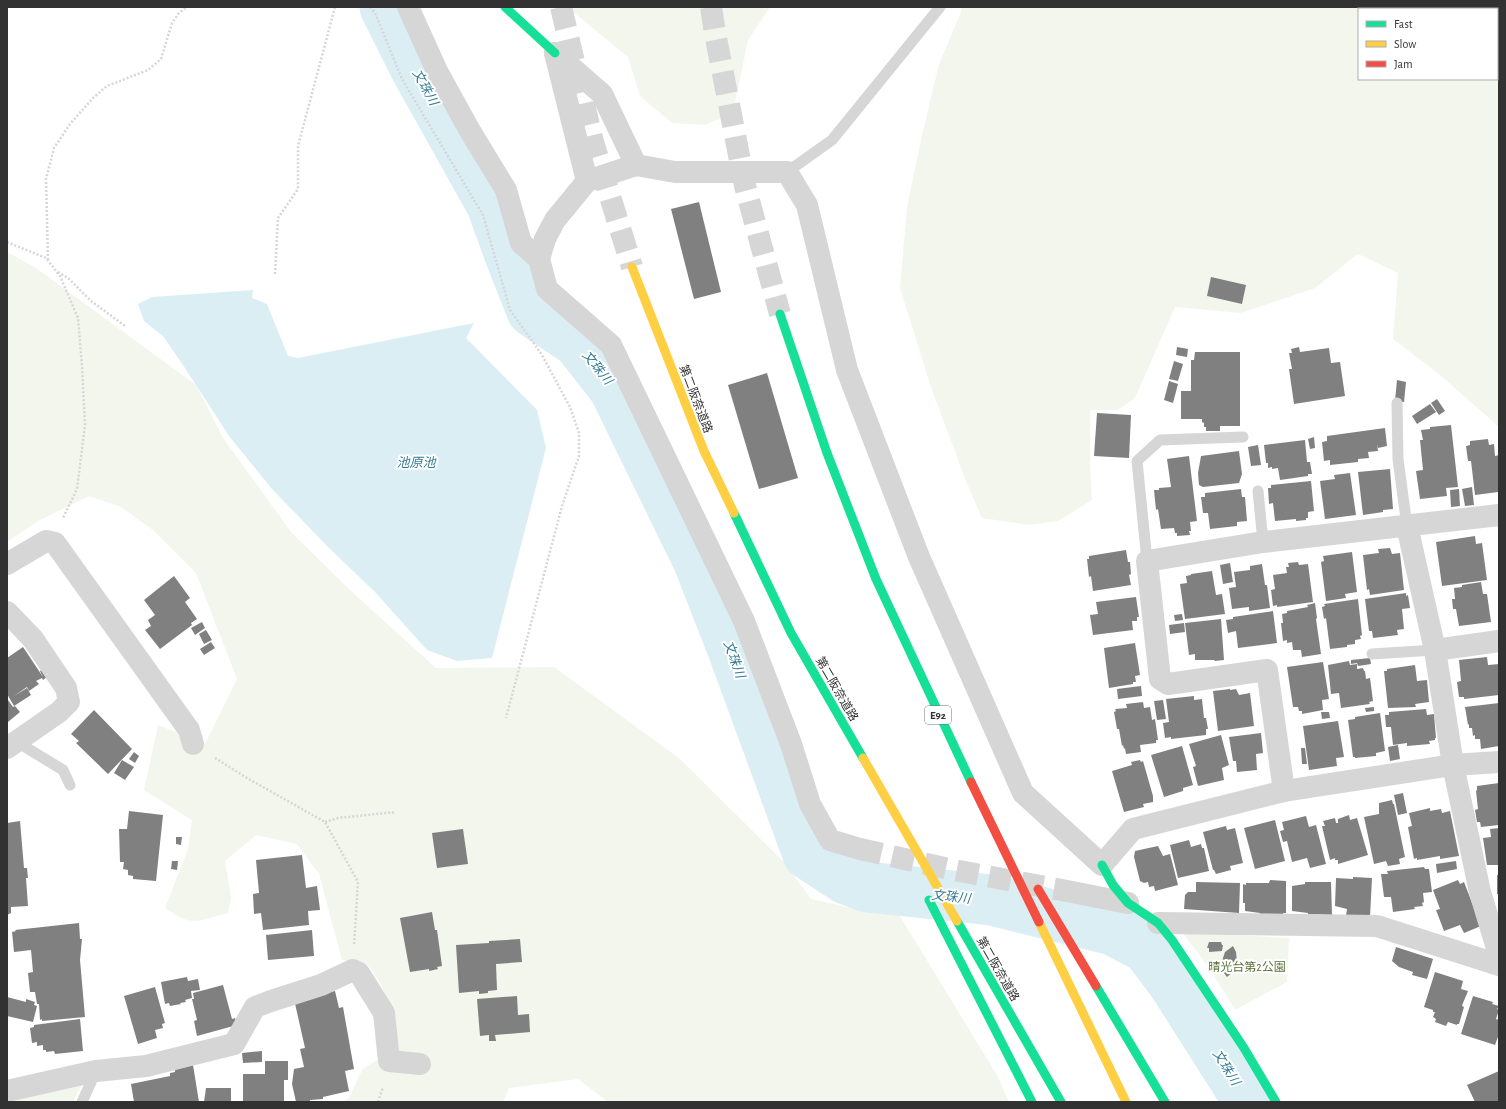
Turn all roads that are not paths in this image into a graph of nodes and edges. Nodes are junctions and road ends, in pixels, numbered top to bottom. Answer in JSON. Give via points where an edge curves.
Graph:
{"nodes":[{"id":1,"x":408,"y":7,"type":"edge"},
{"id":2,"x":505,"y":7,"type":"edge"},
{"id":3,"x":940,"y":7,"type":"edge"},
{"id":4,"x":555,"y":53,"type":"junction"},
{"id":5,"x":636,"y":165,"type":"junction"},
{"id":6,"x":788,"y":172,"type":"junction"},
{"id":7,"x":587,"y":180,"type":"junction"},
{"id":8,"x":539,"y":259,"type":"junction"},
{"id":9,"x":632,"y":267,"type":"tunnel mouth"},
{"id":10,"x":780,"y":314,"type":"tunnel mouth"},
{"id":11,"x":1397,"y":402,"type":"dead end"},
{"id":12,"x":1242,"y":437,"type":"dead end"},
{"id":13,"x":1258,"y":491,"type":"dead end"},
{"id":14,"x":1499,"y":515,"type":"edge"},
{"id":15,"x":1407,"y":526,"type":"junction"},
{"id":16,"x":1263,"y":542,"type":"junction"},
{"id":17,"x":1147,"y":561,"type":"junction"},
{"id":18,"x":7,"y":564,"type":"edge"},
{"id":19,"x":7,"y":612,"type":"edge"},
{"id":20,"x":1499,"y":641,"type":"edge"},
{"id":21,"x":1435,"y":650,"type":"junction"},
{"id":22,"x":1372,"y":654,"type":"dead end"},
{"id":23,"x":934,"y":707,"type":"junction"},
{"id":24,"x":834,"y":709,"type":"junction"},
{"id":25,"x":193,"y":744,"type":"road end"},
{"id":26,"x":12,"y":745,"type":"edge"},
{"id":27,"x":1499,"y":762,"type":"edge"},
{"id":28,"x":1453,"y":765,"type":"junction"},
{"id":29,"x":70,"y":785,"type":"dead end"},
{"id":30,"x":1284,"y":791,"type":"junction"},
{"id":31,"x":880,"y":806,"type":"dead end"},
{"id":32,"x":1008,"y":836,"type":"dead end"},
{"id":33,"x":860,"y":849,"type":"tunnel mouth"},
{"id":34,"x":1102,"y":865,"type":"junction"},
{"id":35,"x":1035,"y":884,"type":"dead end"},
{"id":36,"x":923,"y":890,"type":"dead end"},
{"id":37,"x":1067,"y":891,"type":"tunnel mouth"},
{"id":38,"x":1128,"y":903,"type":"junction"},
{"id":39,"x":1158,"y":923,"type":"junction"},
{"id":40,"x":1499,"y":955,"type":"edge"},
{"id":41,"x":1499,"y":966,"type":"edge"},
{"id":42,"x":420,"y":1064,"type":"dead end"},
{"id":43,"x":96,"y":1071,"type":"junction"},
{"id":44,"x":7,"y":1091,"type":"edge"},
{"id":45,"x":82,"y":1102,"type":"edge"},
{"id":46,"x":1032,"y":1102,"type":"edge"},
{"id":47,"x":1061,"y":1102,"type":"edge"},
{"id":48,"x":1126,"y":1102,"type":"edge"},
{"id":49,"x":1165,"y":1102,"type":"edge"},
{"id":50,"x":1276,"y":1102,"type":"edge"}],
"edges":[{"from":1,"to":8,"type":"street","via":[[437,71],[506,190],[521,243]]},
{"from":2,"to":4,"type":"main road"},
{"from":3,"to":6,"type":"lane","via":[[832,140]]},
{"from":4,"to":5,"type":"street","via":[[602,94]]},
{"from":4,"to":7,"type":"street"},
{"from":5,"to":6,"type":"street","via":[[675,172]]},
{"from":5,"to":7,"type":"street"},
{"from":6,"to":34,"type":"street","via":[[807,205],[847,370],[919,558],[1023,793]]},
{"from":7,"to":8,"type":"street","via":[[555,220],[544,239]]},
{"from":8,"to":33,"type":"street","via":[[547,289],[611,345],[744,621],[791,744],[810,804],[830,840]]},
{"from":9,"to":24,"type":"main road","name":"第二阪奈道路","via":[[704,451],[791,633]]},
{"from":10,"to":23,"type":"main road","number":"E92","via":[[827,453],[876,579]]},
{"from":11,"to":15,"type":"lane","via":[[1398,458]]},
{"from":12,"to":17,"type":"lane","via":[[1160,440],[1137,461]]},
{"from":13,"to":16,"type":"lane"},
{"from":14,"to":15,"type":"street"},
{"from":15,"to":16,"type":"street"},
{"from":15,"to":21,"type":"street"},
{"from":16,"to":17,"type":"street"},
{"from":17,"to":30,"type":"street","via":[[1160,679],[1168,684],[1267,670]]},
{"from":18,"to":25,"type":"street","via":[[46,541],[55,543],[189,730]]},
{"from":19,"to":26,"type":"street","via":[[33,640],[66,688],[69,702],[60,712]]},
{"from":20,"to":21,"type":"street"},
{"from":21,"to":22,"type":"lane"},
{"from":21,"to":28,"type":"street"},
{"from":23,"to":32,"type":"main road"},
{"from":23,"to":48,"type":"main road","number":"E92"},
{"from":24,"to":31,"type":"main road"},
{"from":24,"to":47,"type":"main road","name":"第二阪奈道路"},
{"from":26,"to":29,"type":"lane","via":[[63,770]]},
{"from":27,"to":28,"type":"street"},
{"from":28,"to":30,"type":"street"},
{"from":28,"to":40,"type":"street","via":[[1480,892]]},
{"from":30,"to":34,"type":"street","via":[[1133,829]]},
{"from":34,"to":38,"type":"main road"},
{"from":35,"to":49,"type":"main road"},
{"from":36,"to":46,"type":"main road"},
{"from":37,"to":38,"type":"street"},
{"from":38,"to":39,"type":"main road"},
{"from":39,"to":41,"type":"street","via":[[1377,926]]},
{"from":39,"to":50,"type":"main road","via":[[1244,1048]]},
{"from":42,"to":43,"type":"street","via":[[390,1061],[384,1013],[359,972],[353,970],[320,985],[255,1007],[234,1044],[146,1066]]},
{"from":43,"to":44,"type":"street"},
{"from":43,"to":45,"type":"lane"}]}
